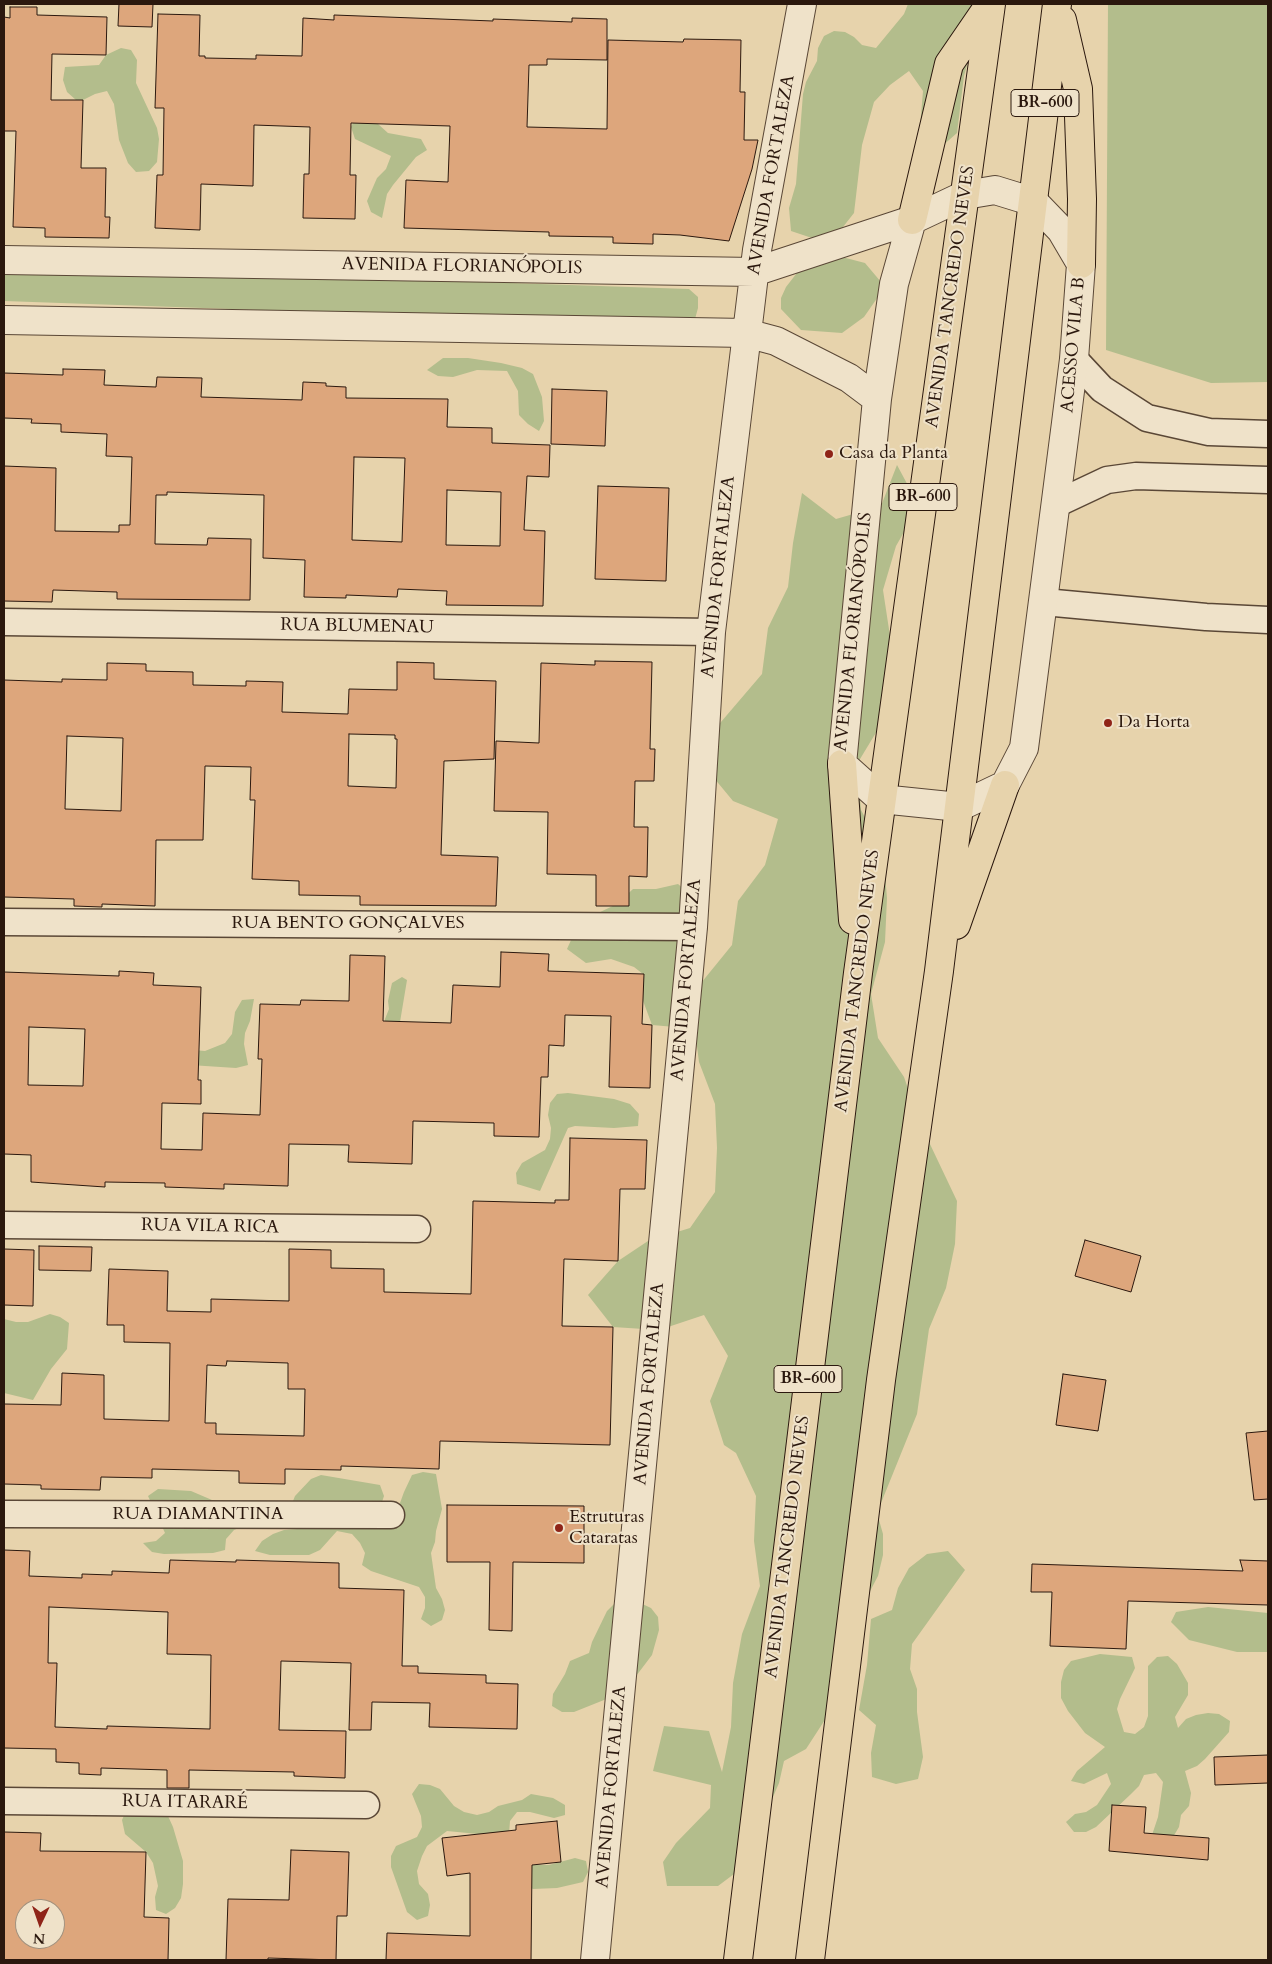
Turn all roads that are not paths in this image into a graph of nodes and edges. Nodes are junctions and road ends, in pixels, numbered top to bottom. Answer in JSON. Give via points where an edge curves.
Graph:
{"nodes":[{"id":1,"x":802,"y":4,"type":"edge"},
{"id":2,"x":991,"y":4,"type":"edge"},
{"id":3,"x":1058,"y":4,"type":"edge"},
{"id":4,"x":965,"y":195,"type":"junction"},
{"id":5,"x":1034,"y":202,"type":"junction"},
{"id":6,"x":912,"y":220,"type":"junction"},
{"id":7,"x":4,"y":260,"type":"edge"},
{"id":8,"x":1081,"y":264,"type":"junction"},
{"id":9,"x":754,"y":272,"type":"junction"},
{"id":10,"x":4,"y":320,"type":"edge"},
{"id":11,"x":746,"y":333,"type":"junction"},
{"id":12,"x":1074,"y":359,"type":"junction"},
{"id":13,"x":877,"y":399,"type":"junction"},
{"id":14,"x":1268,"y":434,"type":"edge"},
{"id":15,"x":1268,"y":480,"type":"edge"},
{"id":16,"x":1056,"y":504,"type":"junction"},
{"id":17,"x":1044,"y":602,"type":"junction"},
{"id":18,"x":1268,"y":620,"type":"edge"},
{"id":19,"x":4,"y":622,"type":"edge"},
{"id":20,"x":710,"y":632,"type":"junction"},
{"id":21,"x":842,"y":764,"type":"junction"},
{"id":22,"x":1005,"y":785,"type":"junction"},
{"id":23,"x":882,"y":799,"type":"junction"},
{"id":24,"x":958,"y":807,"type":"junction"},
{"id":25,"x":4,"y":922,"type":"edge"},
{"id":26,"x":693,"y":927,"type":"junction"},
{"id":27,"x":939,"y":971,"type":"junction"},
{"id":28,"x":858,"y":973,"type":"junction"},
{"id":29,"x":4,"y":1225,"type":"edge"},
{"id":30,"x":417,"y":1229,"type":"dead end"},
{"id":31,"x":4,"y":1514,"type":"edge"},
{"id":32,"x":391,"y":1515,"type":"dead end"},
{"id":33,"x":4,"y":1801,"type":"edge"},
{"id":34,"x":366,"y":1806,"type":"dead end"},
{"id":35,"x":595,"y":1960,"type":"edge"},
{"id":36,"x":738,"y":1960,"type":"edge"},
{"id":37,"x":810,"y":1960,"type":"edge"}],
"edges":[{"from":1,"to":9,"type":"street","name":"AVENIDA FORTALEZA"},
{"from":2,"to":4,"type":"main road","name":"AVENIDA TANCREDO NEVES","number":"BR-600"},
{"from":2,"to":6,"type":"main road","via":[[949,64]]},
{"from":3,"to":5,"type":"main road","number":"BR-600"},
{"from":3,"to":8,"type":"main road","via":[[1078,89]]},
{"from":4,"to":5,"type":"street","name":"AVENIDA FLORIANÓPOLIS","via":[[995,190]]},
{"from":4,"to":6,"type":"street","name":"AVENIDA FLORIANÓPOLIS"},
{"from":4,"to":23,"type":"main road","name":"AVENIDA TANCREDO NEVES","number":"BR-600"},
{"from":5,"to":8,"type":"street","name":"ACESSO VILA B","via":[[1060,230]]},
{"from":5,"to":24,"type":"main road","number":"BR-600"},
{"from":6,"to":9,"type":"street","name":"AVENIDA FLORIANÓPOLIS"},
{"from":6,"to":13,"type":"street","name":"AVENIDA FLORIANÓPOLIS","via":[[894,284]]},
{"from":7,"to":9,"type":"street","name":"AVENIDA FLORIANÓPOLIS"},
{"from":8,"to":12,"type":"street","name":"ACESSO VILA B"},
{"from":9,"to":11,"type":"street","name":"AVENIDA FORTALEZA"},
{"from":10,"to":11,"type":"street"},
{"from":11,"to":13,"type":"street","via":[[776,341],[849,378]]},
{"from":11,"to":20,"type":"street","name":"AVENIDA FORTALEZA"},
{"from":12,"to":14,"type":"street","via":[[1102,388],[1147,418],[1209,432]]},
{"from":12,"to":16,"type":"street","name":"ACESSO VILA B"},
{"from":13,"to":21,"type":"street","name":"AVENIDA FLORIANÓPOLIS"},
{"from":15,"to":16,"type":"street","via":[[1136,476],[1107,480]]},
{"from":16,"to":17,"type":"street","name":"ACESSO VILA B"},
{"from":17,"to":18,"type":"street"},
{"from":17,"to":22,"type":"street","name":"ACESSO VILA B","via":[[1024,748]]},
{"from":19,"to":20,"type":"street","name":"RUA BLUMENAU"},
{"from":20,"to":26,"type":"street","name":"AVENIDA FORTALEZA"},
{"from":21,"to":23,"type":"street","name":"AVENIDA FLORIANÓPOLIS"},
{"from":21,"to":28,"type":"main road"},
{"from":22,"to":24,"type":"street"},
{"from":22,"to":27,"type":"main road"},
{"from":23,"to":24,"type":"street"},
{"from":23,"to":28,"type":"main road","name":"AVENIDA TANCREDO NEVES","number":"BR-600"},
{"from":24,"to":27,"type":"main road","number":"BR-600"},
{"from":25,"to":26,"type":"street","name":"RUA BENTO GONÇALVES"},
{"from":26,"to":35,"type":"street","name":"AVENIDA FORTALEZA"},
{"from":27,"to":37,"type":"main road","number":"BR-600","via":[[881,1380]]},
{"from":28,"to":36,"type":"main road","name":"AVENIDA TANCREDO NEVES","number":"BR-600"},
{"from":29,"to":30,"type":"street","name":"RUA VILA RICA"},
{"from":31,"to":32,"type":"street","name":"RUA DIAMANTINA"},
{"from":33,"to":34,"type":"street","name":"RUA ITARARÉ"}]}
